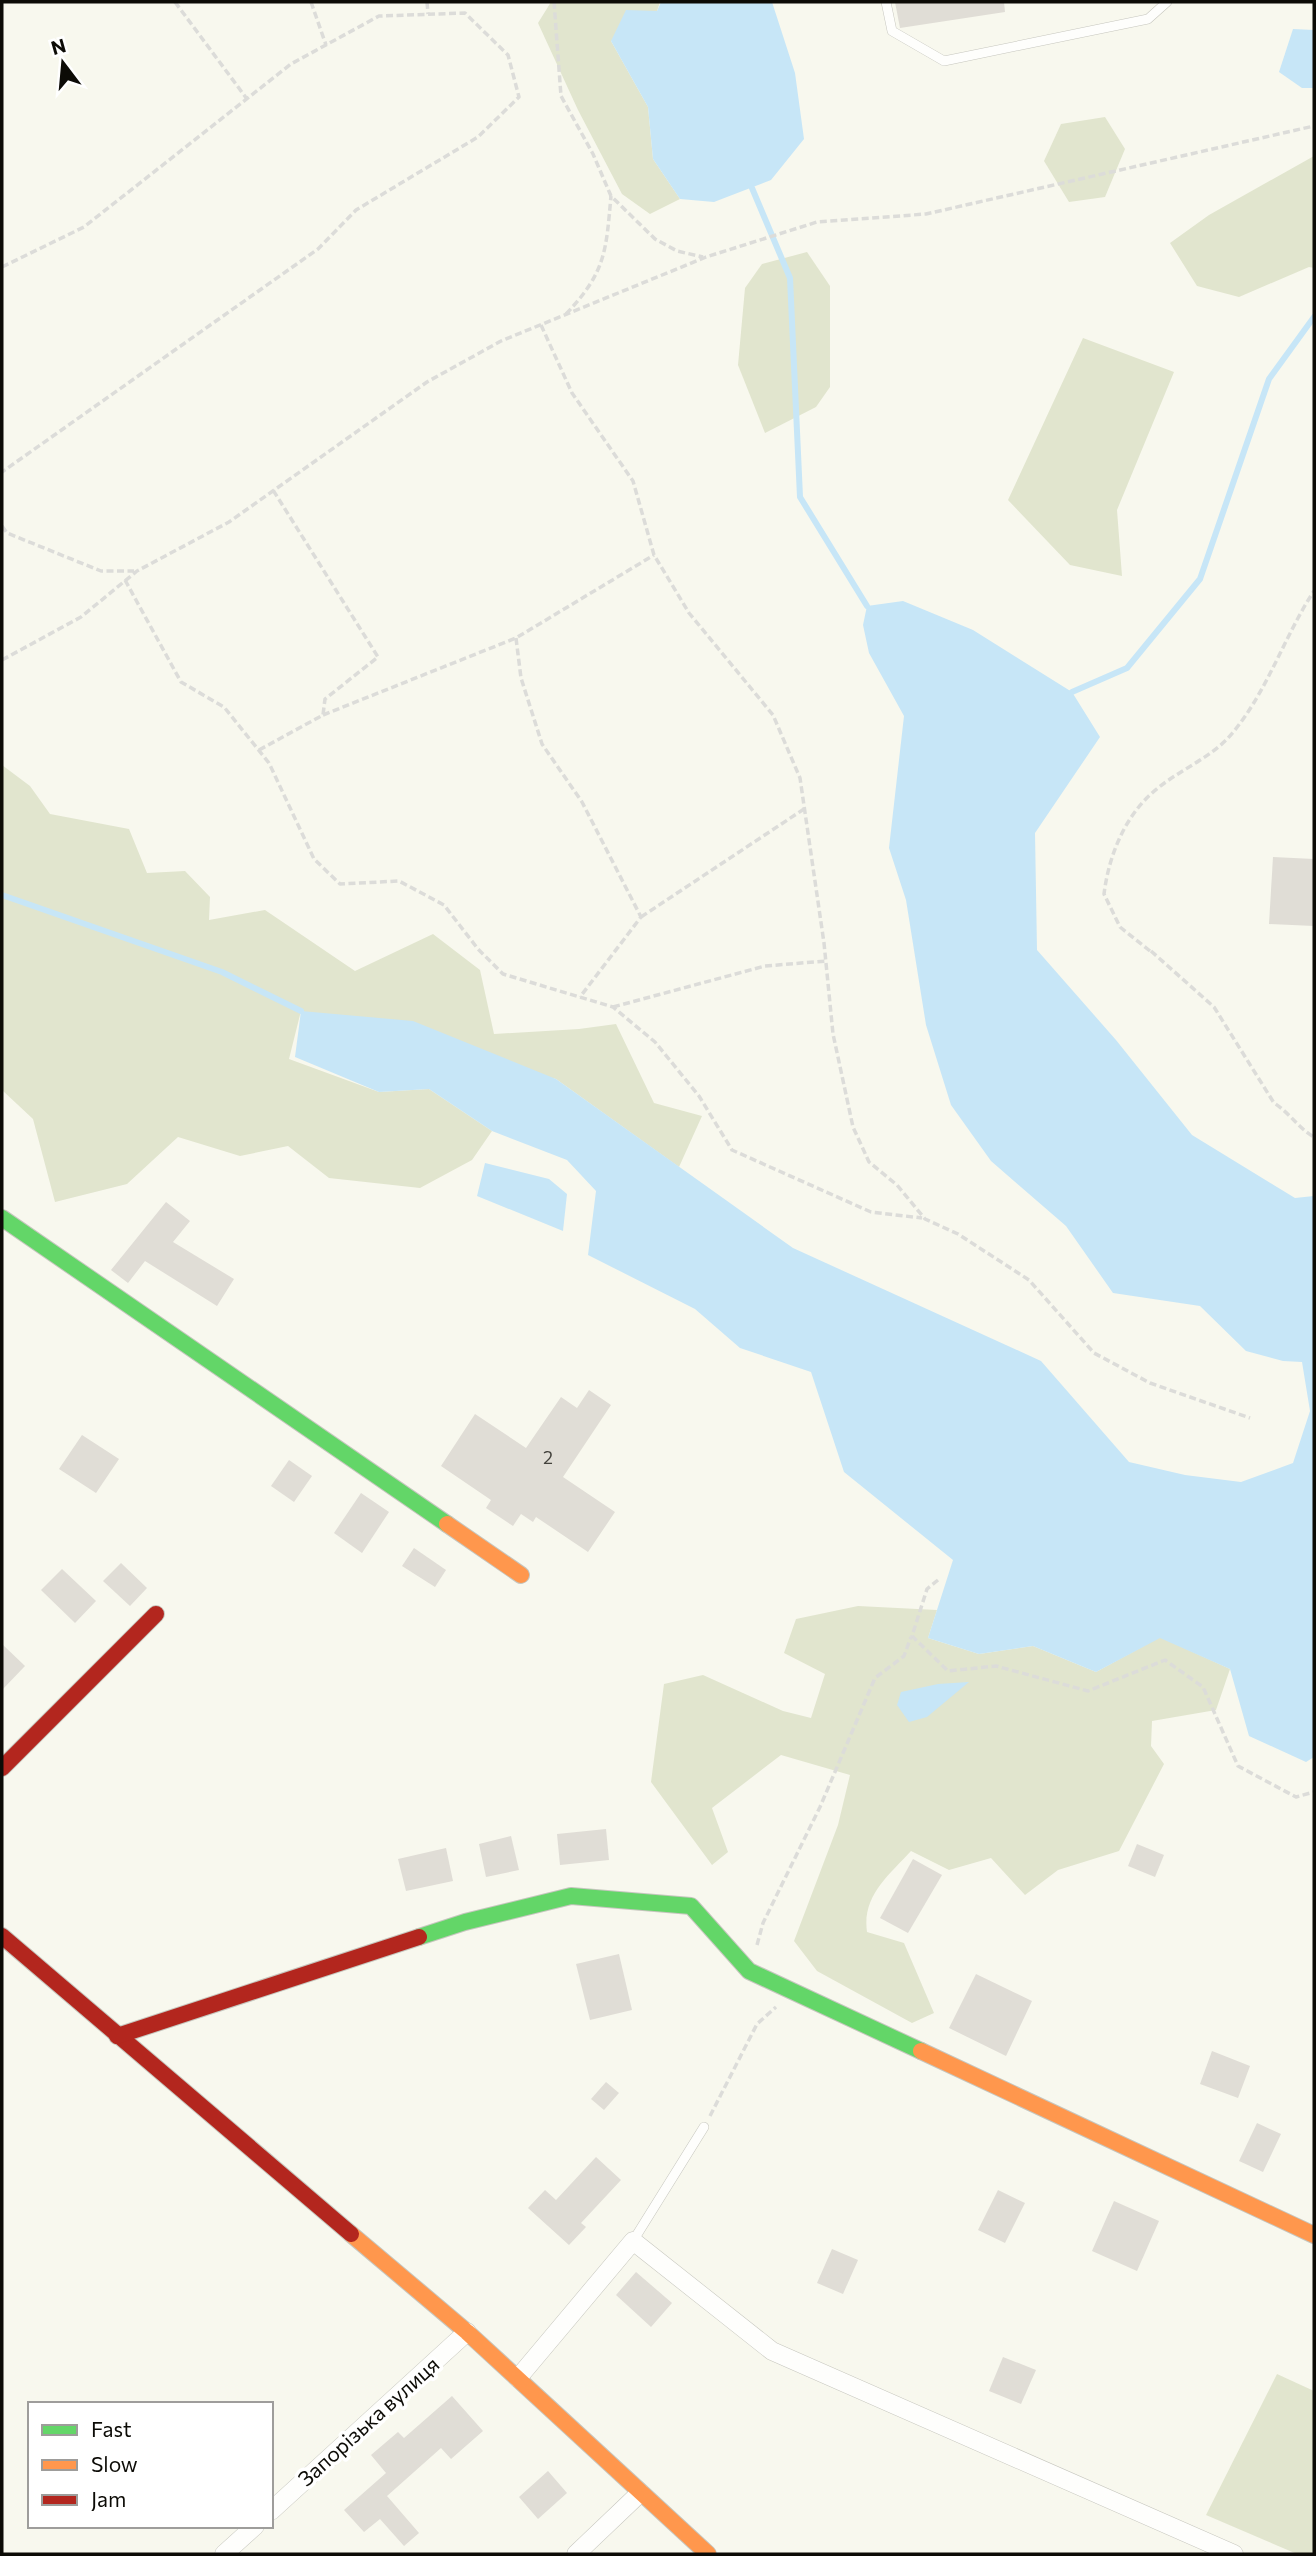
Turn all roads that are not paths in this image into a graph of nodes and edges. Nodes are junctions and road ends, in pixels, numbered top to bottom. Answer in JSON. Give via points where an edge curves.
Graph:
{"nodes":[{"id":1,"x":886,"y":2,"type":"edge"},
{"id":2,"x":1167,"y":2,"type":"edge"},
{"id":3,"x":2,"y":1218,"type":"edge"},
{"id":4,"x":521,"y":1575,"type":"dead end"},
{"id":5,"x":156,"y":1614,"type":"dead end"},
{"id":6,"x":2,"y":1768,"type":"edge"},
{"id":7,"x":2,"y":1936,"type":"edge"},
{"id":8,"x":117,"y":2036,"type":"junction"},
{"id":9,"x":704,"y":2127,"type":"road end"},
{"id":10,"x":1314,"y":2235,"type":"edge"},
{"id":11,"x":633,"y":2241,"type":"junction"},
{"id":12,"x":467,"y":2332,"type":"junction"},
{"id":13,"x":518,"y":2378,"type":"junction"},
{"id":14,"x":640,"y":2493,"type":"junction"},
{"id":15,"x":273,"y":2509,"type":"edge"},
{"id":16,"x":253,"y":2528,"type":"edge"},
{"id":17,"x":224,"y":2554,"type":"edge"},
{"id":18,"x":576,"y":2554,"type":"edge"},
{"id":19,"x":708,"y":2554,"type":"edge"},
{"id":20,"x":1234,"y":2554,"type":"edge"}],
"edges":[{"from":1,"to":2,"type":"lane","via":[[892,31],[943,61],[1148,19]]},
{"from":3,"to":4,"type":"street"},
{"from":5,"to":6,"type":"street"},
{"from":7,"to":8,"type":"street"},
{"from":8,"to":10,"type":"street","via":[[465,1922],[570,1896],[691,1906],[749,1970]]},
{"from":8,"to":12,"type":"street"},
{"from":9,"to":11,"type":"lane"},
{"from":11,"to":13,"type":"street"},
{"from":11,"to":20,"type":"street","via":[[772,2351]]},
{"from":12,"to":13,"type":"street"},
{"from":12,"to":15,"type":"street","name":"Запорізька вулиця"},
{"from":13,"to":14,"type":"street"},
{"from":14,"to":18,"type":"street"},
{"from":14,"to":19,"type":"street"},
{"from":16,"to":17,"type":"street"}]}
